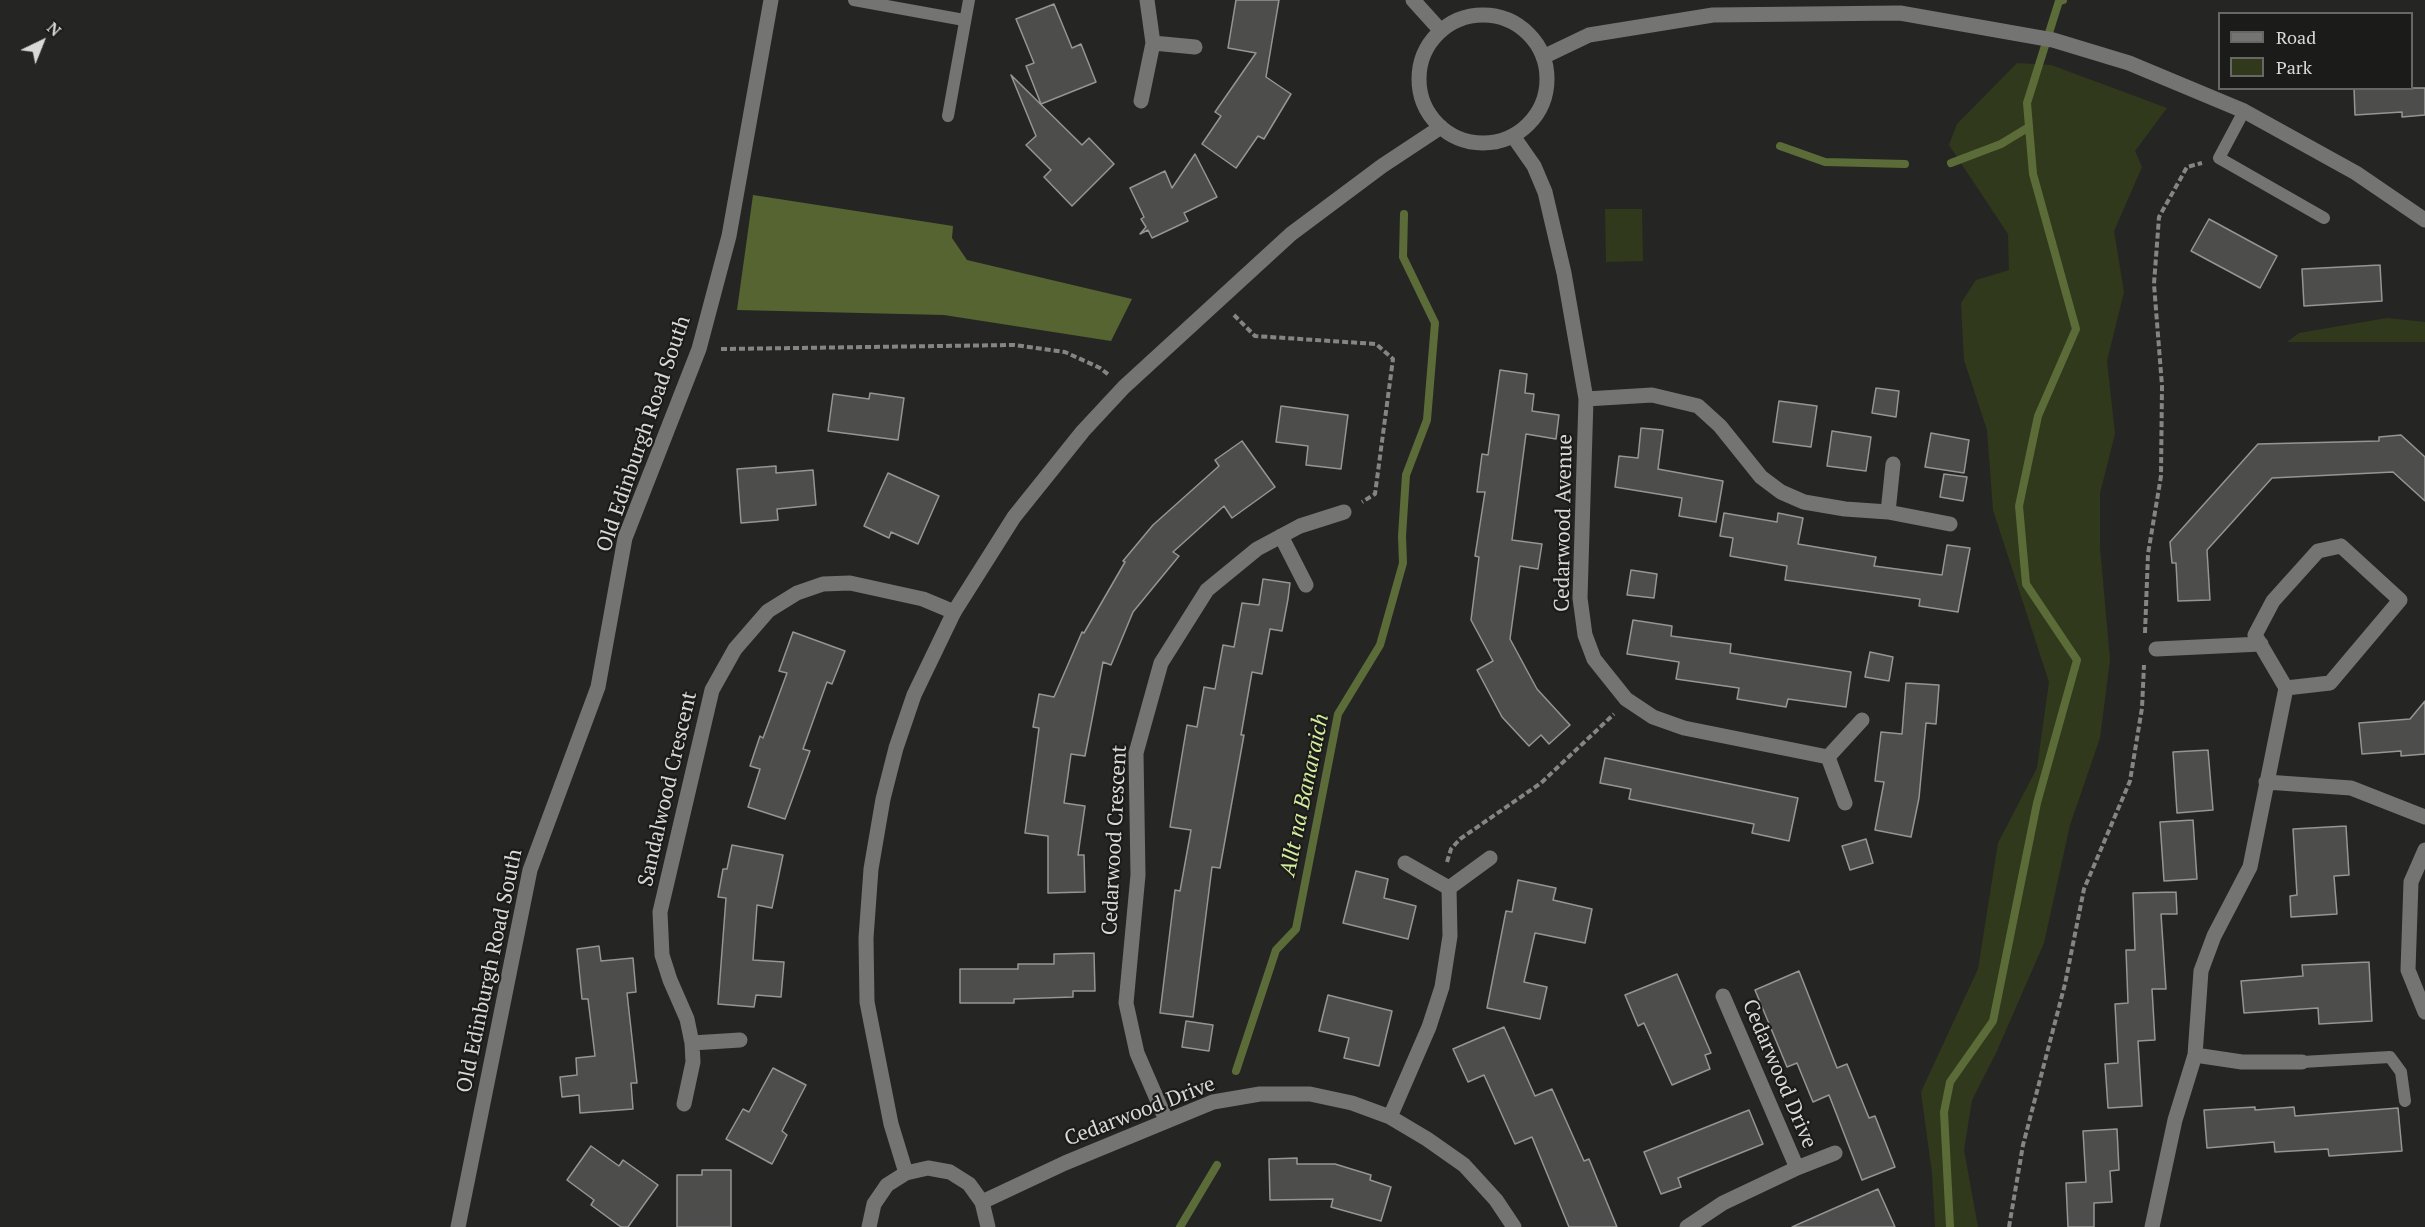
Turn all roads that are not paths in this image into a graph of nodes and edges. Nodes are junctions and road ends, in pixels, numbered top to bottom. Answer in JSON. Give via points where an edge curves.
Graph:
{"nodes":[{"id":1,"x":771,"y":0,"type":"edge"},
{"id":2,"x":855,"y":0,"type":"edge"},
{"id":3,"x":969,"y":0,"type":"edge"},
{"id":4,"x":1147,"y":0,"type":"edge"},
{"id":5,"x":1413,"y":0,"type":"edge"},
{"id":6,"x":1900,"y":6,"type":"edge"},
{"id":7,"x":964,"y":20,"type":"junction"},
{"id":8,"x":1441,"y":31,"type":"junction"},
{"id":9,"x":1153,"y":43,"type":"junction"},
{"id":10,"x":1195,"y":47,"type":"dead end"},
{"id":11,"x":1543,"y":57,"type":"junction"},
{"id":12,"x":1141,"y":101,"type":"dead end"},
{"id":13,"x":2244,"y":111,"type":"junction"},
{"id":14,"x":948,"y":116,"type":"dead end"},
{"id":15,"x":1442,"y":127,"type":"junction"},
{"id":16,"x":1513,"y":136,"type":"junction"},
{"id":17,"x":2423,"y":213,"type":"edge"},
{"id":18,"x":2324,"y":218,"type":"dead end"},
{"id":19,"x":1586,"y":399,"type":"junction"},
{"id":20,"x":1893,"y":464,"type":"dead end"},
{"id":21,"x":1344,"y":512,"type":"road end"},
{"id":22,"x":1888,"y":512,"type":"junction"},
{"id":23,"x":1950,"y":524,"type":"dead end"},
{"id":24,"x":1281,"y":536,"type":"junction"},
{"id":25,"x":1306,"y":585,"type":"dead end"},
{"id":26,"x":954,"y":612,"type":"junction"},
{"id":27,"x":2261,"y":644,"type":"junction"},
{"id":28,"x":2156,"y":649,"type":"dead end"},
{"id":29,"x":2286,"y":688,"type":"junction"},
{"id":30,"x":1862,"y":720,"type":"dead end"},
{"id":31,"x":1828,"y":757,"type":"junction"},
{"id":32,"x":2266,"y":782,"type":"junction"},
{"id":33,"x":1845,"y":803,"type":"dead end"},
{"id":34,"x":2425,"y":817,"type":"edge"},
{"id":35,"x":2425,"y":850,"type":"edge"},
{"id":36,"x":1490,"y":858,"type":"dead end"},
{"id":37,"x":1404,"y":863,"type":"dead end"},
{"id":38,"x":1444,"y":884,"type":"junction"},
{"id":39,"x":1723,"y":996,"type":"dead end"},
{"id":40,"x":2425,"y":1012,"type":"edge"},
{"id":41,"x":740,"y":1040,"type":"dead end"},
{"id":42,"x":692,"y":1043,"type":"junction"},
{"id":43,"x":2194,"y":1055,"type":"junction"},
{"id":44,"x":2302,"y":1062,"type":"joint"},
{"id":45,"x":2405,"y":1101,"type":"dead end"},
{"id":46,"x":684,"y":1104,"type":"dead end"},
{"id":47,"x":1390,"y":1117,"type":"junction"},
{"id":48,"x":1166,"y":1120,"type":"junction"},
{"id":49,"x":1835,"y":1153,"type":"dead end"},
{"id":50,"x":1797,"y":1168,"type":"junction"},
{"id":51,"x":906,"y":1173,"type":"junction"},
{"id":52,"x":982,"y":1202,"type":"junction"},
{"id":53,"x":458,"y":1227,"type":"edge"},
{"id":54,"x":869,"y":1227,"type":"edge"},
{"id":55,"x":988,"y":1227,"type":"edge"},
{"id":56,"x":1514,"y":1227,"type":"edge"},
{"id":57,"x":1687,"y":1227,"type":"edge"},
{"id":58,"x":2152,"y":1227,"type":"edge"}],
"edges":[{"from":1,"to":53,"type":"street","name":"Old Edinburgh Road South","via":[[729,236],[699,349],[625,538],[597,687],[530,870]]},
{"from":2,"to":7,"type":"lane"},
{"from":3,"to":7,"type":"lane"},
{"from":4,"to":9,"type":"street"},
{"from":5,"to":8,"type":"street"},
{"from":6,"to":11,"type":"street","via":[[1713,15],[1589,35]]},
{"from":6,"to":13,"type":"street","via":[[2053,39],[2129,63]]},
{"from":7,"to":14,"type":"lane"},
{"from":8,"to":11,"type":"street","via":[[1458,20],[1478,15],[1499,17],[1517,25],[1533,39]]},
{"from":8,"to":15,"type":"street","via":[[1427,48],[1420,69],[1420,90],[1428,111]]},
{"from":9,"to":10,"type":"street"},
{"from":9,"to":12,"type":"street"},
{"from":11,"to":16,"type":"street","via":[[1546,93],[1540,110]]},
{"from":13,"to":17,"type":"street"},
{"from":13,"to":18,"type":"lane","via":[[2219,158]]},
{"from":15,"to":16,"type":"street","via":[[1457,138],[1476,142],[1495,142]]},
{"from":15,"to":26,"type":"street","via":[[1291,234],[1124,387],[1014,517]]},
{"from":16,"to":19,"type":"street","name":"Cedarwood Avenue","via":[[1534,166],[1545,192]]},
{"from":19,"to":22,"type":"street","via":[[1652,395],[1698,406],[1720,426],[1761,477],[1781,492],[1804,502]]},
{"from":19,"to":31,"type":"street","name":"Cedarwood Avenue","via":[[1581,598],[1585,635],[1594,659],[1626,699],[1653,717],[1684,728]]},
{"from":20,"to":22,"type":"street"},
{"from":21,"to":24,"type":"street","name":"Cedarwood Crescent"},
{"from":22,"to":23,"type":"street"},
{"from":24,"to":25,"type":"street"},
{"from":24,"to":48,"type":"street","name":"Cedarwood Crescent","via":[[1257,549],[1207,590],[1161,663],[1136,753],[1138,875],[1126,1003],[1137,1053]]},
{"from":26,"to":42,"type":"street","name":"Sandalwood Crescent","via":[[923,599],[850,583],[824,584],[798,593],[768,611],[735,649],[712,690],[660,912],[662,955],[687,1019]]},
{"from":26,"to":51,"type":"street","via":[[914,695],[896,748],[871,869],[867,1002],[891,1124]]},
{"from":27,"to":28,"type":"street"},
{"from":27,"to":29,"type":"street"},
{"from":27,"to":29,"type":"street","via":[[2255,635],[2273,601],[2318,551],[2341,546],[2400,600],[2330,683]]},
{"from":29,"to":32,"type":"street"},
{"from":30,"to":31,"type":"street"},
{"from":31,"to":33,"type":"street"},
{"from":32,"to":34,"type":"street","via":[[2351,789]]},
{"from":32,"to":43,"type":"street","via":[[2250,867],[2214,936],[2202,971]]},
{"from":35,"to":40,"type":"street","via":[[2411,882],[2408,970]]},
{"from":36,"to":38,"type":"street"},
{"from":37,"to":38,"type":"street"},
{"from":38,"to":47,"type":"street","via":[[1450,936],[1442,987]]},
{"from":39,"to":50,"type":"street","name":"Cedarwood Drive"},
{"from":41,"to":42,"type":"street"},
{"from":42,"to":46,"type":"street","name":"Sandalwood Crescent","via":[[693,1062]]},
{"from":43,"to":44,"type":"street","via":[[2242,1062]]},
{"from":43,"to":58,"type":"street","via":[[2175,1120]]},
{"from":44,"to":45,"type":"lane","via":[[2390,1057],[2401,1072]]},
{"from":47,"to":48,"type":"street","name":"Cedarwood Drive","via":[[1310,1094],[1270,1094],[1213,1102]]},
{"from":47,"to":56,"type":"street","name":"Cedarwood Drive","via":[[1464,1165]]},
{"from":48,"to":52,"type":"street","name":"Cedarwood Drive"},
{"from":49,"to":50,"type":"street","name":"Cedarwood Drive"},
{"from":50,"to":57,"type":"street","name":"Cedarwood Drive","via":[[1723,1203]]},
{"from":51,"to":52,"type":"street","via":[[927,1168],[950,1172],[969,1184]]},
{"from":51,"to":54,"type":"street","via":[[887,1185],[874,1204]]},
{"from":52,"to":55,"type":"street"}]}
